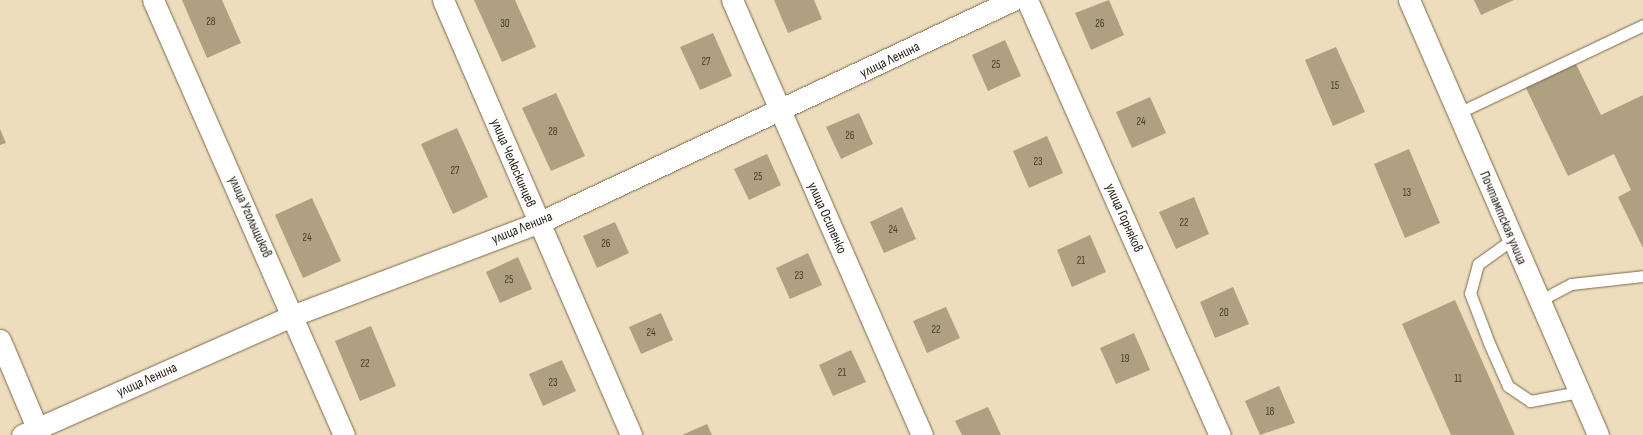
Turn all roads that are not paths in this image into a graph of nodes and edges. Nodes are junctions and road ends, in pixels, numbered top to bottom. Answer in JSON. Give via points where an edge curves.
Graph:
{"nodes":[{"id":1,"x":154,"y":0,"type":"edge"},
{"id":2,"x":443,"y":0,"type":"edge"},
{"id":3,"x":732,"y":0,"type":"edge"},
{"id":4,"x":1013,"y":0,"type":"edge"},
{"id":5,"x":1027,"y":0,"type":"edge"},
{"id":6,"x":1408,"y":0,"type":"edge"},
{"id":7,"x":1643,"y":25,"type":"edge"},
{"id":8,"x":1458,"y":112,"type":"junction"},
{"id":9,"x":780,"y":113,"type":"junction"},
{"id":10,"x":538,"y":222,"type":"junction"},
{"id":11,"x":1513,"y":239,"type":"junction"},
{"id":12,"x":1643,"y":276,"type":"edge"},
{"id":13,"x":1539,"y":301,"type":"junction"},
{"id":14,"x":294,"y":315,"type":"junction"},
{"id":15,"x":0,"y":340,"type":"edge"},
{"id":16,"x":1579,"y":392,"type":"junction"},
{"id":17,"x":33,"y":433,"type":"edge"},
{"id":18,"x":344,"y":435,"type":"edge"},
{"id":19,"x":631,"y":435,"type":"edge"},
{"id":20,"x":922,"y":435,"type":"edge"},
{"id":21,"x":1220,"y":435,"type":"edge"},
{"id":22,"x":1598,"y":435,"type":"edge"}],
"edges":[{"from":1,"to":14,"type":"street","name":"улица Угольщиков"},
{"from":2,"to":10,"type":"street","name":"улица Челюскинцев"},
{"from":3,"to":9,"type":"street","name":"улица Осипенко"},
{"from":4,"to":9,"type":"street","name":"улица Ленина"},
{"from":5,"to":21,"type":"street","name":"улица Горняков"},
{"from":6,"to":8,"type":"street","name":"Почтамтская улица"},
{"from":7,"to":8,"type":"lane"},
{"from":8,"to":11,"type":"street","name":"Почтамтская улица"},
{"from":9,"to":10,"type":"street","name":"улица Ленина"},
{"from":9,"to":20,"type":"street","name":"улица Осипенко"},
{"from":10,"to":14,"type":"street","name":"улица Ленина"},
{"from":10,"to":19,"type":"street","name":"улица Челюскинцев"},
{"from":11,"to":13,"type":"street","name":"Почтамтская улица"},
{"from":11,"to":16,"type":"lane","via":[[1478,264],[1470,293],[1489,343],[1508,386],[1530,401]]},
{"from":12,"to":13,"type":"lane","via":[[1571,284]]},
{"from":13,"to":16,"type":"street","name":"Почтамтская улица"},
{"from":14,"to":17,"type":"street","name":"улица Ленина"},
{"from":14,"to":18,"type":"street","name":"улица Угольщиков"},
{"from":15,"to":17,"type":"street"},
{"from":16,"to":22,"type":"street","name":"Почтамтская улица"}]}
